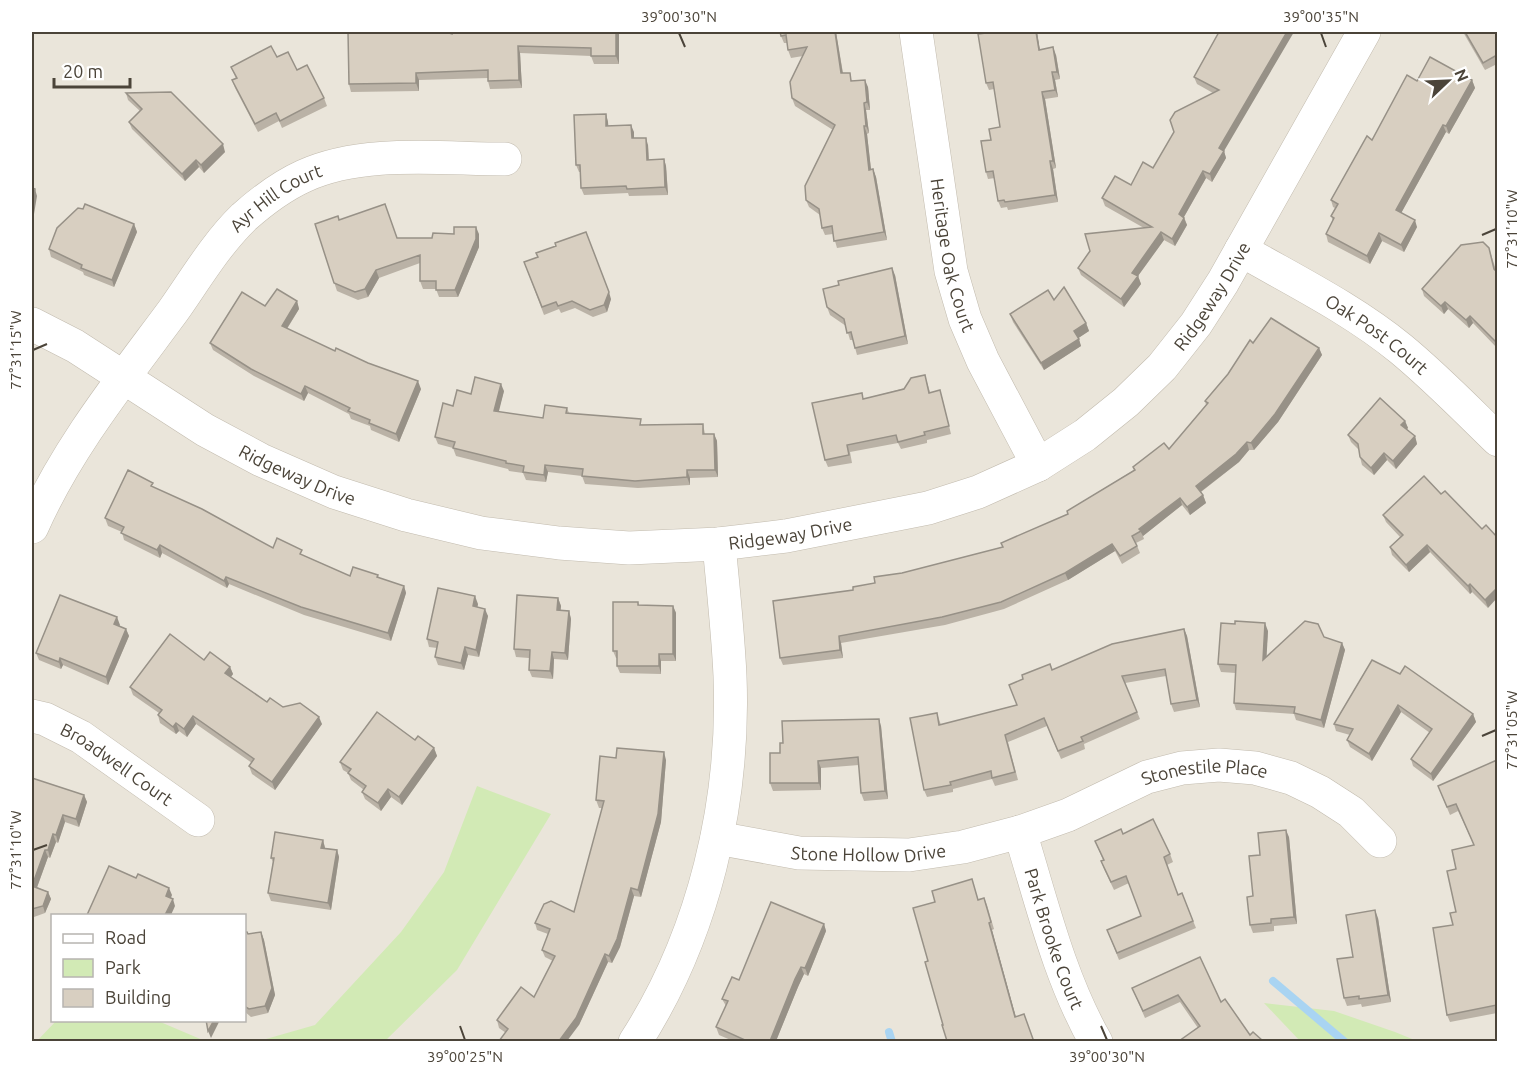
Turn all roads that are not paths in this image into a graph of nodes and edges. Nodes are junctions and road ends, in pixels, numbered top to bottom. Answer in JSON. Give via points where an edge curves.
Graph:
{"nodes":[{"id":1,"x":916,"y":32,"type":"edge"},
{"id":2,"x":1364,"y":32,"type":"edge"},
{"id":3,"x":505,"y":159,"type":"dead end"},
{"id":4,"x":1241,"y":250,"type":"junction"},
{"id":5,"x":32,"y":324,"type":"edge"},
{"id":6,"x":124,"y":378,"type":"junction"},
{"id":7,"x":1497,"y":440,"type":"edge"},
{"id":8,"x":1038,"y":465,"type":"junction"},
{"id":9,"x":32,"y":527,"type":"edge"},
{"id":10,"x":719,"y":544,"type":"junction"},
{"id":11,"x":32,"y":716,"type":"edge"},
{"id":12,"x":198,"y":820,"type":"dead end"},
{"id":13,"x":1020,"y":832,"type":"junction"},
{"id":14,"x":717,"y":838,"type":"junction"},
{"id":15,"x":1380,"y":841,"type":"dead end"},
{"id":16,"x":635,"y":1041,"type":"edge"},
{"id":17,"x":1096,"y":1041,"type":"edge"}],
"edges":[{"from":1,"to":8,"type":"street","name":"Heritage Oak Court","via":[[951,271],[965,320],[983,361]]},
{"from":2,"to":4,"type":"street","name":"Ridgeway Drive"},
{"from":3,"to":6,"type":"street","name":"Ayr Hill Court","via":[[376,158],[341,163],[271,195],[223,243]]},
{"from":4,"to":7,"type":"street","name":"Oak Post Court","via":[[1351,313],[1400,348]]},
{"from":4,"to":8,"type":"street","name":"Ridgeway Drive","via":[[1196,324],[1162,367],[1094,429]]},
{"from":5,"to":6,"type":"street","name":"Ridgeway Drive"},
{"from":6,"to":9,"type":"street","name":"Ayr Hill Court","via":[[72,451]]},
{"from":6,"to":10,"type":"street","name":"Ridgeway Drive","via":[[205,430],[261,460],[334,492],[406,515],[481,533],[559,543],[629,548]]},
{"from":8,"to":10,"type":"street","name":"Ridgeway Drive","via":[[978,492],[928,508],[786,536]]},
{"from":10,"to":14,"type":"street","via":[[730,676],[729,749]]},
{"from":11,"to":12,"type":"street","name":"Broadwell Court","via":[[81,737]]},
{"from":13,"to":14,"type":"street","name":"Stone Hollow Drive","via":[[963,847],[909,855],[799,853]]},
{"from":13,"to":15,"type":"street","name":"Stonestile Place","via":[[1068,815],[1147,777],[1182,768],[1219,765],[1255,768],[1291,778],[1351,813]]},
{"from":13,"to":17,"type":"street","name":"Park Brooke Court","via":[[1066,979]]},
{"from":14,"to":16,"type":"street","via":[[700,902],[676,965]]}]}
